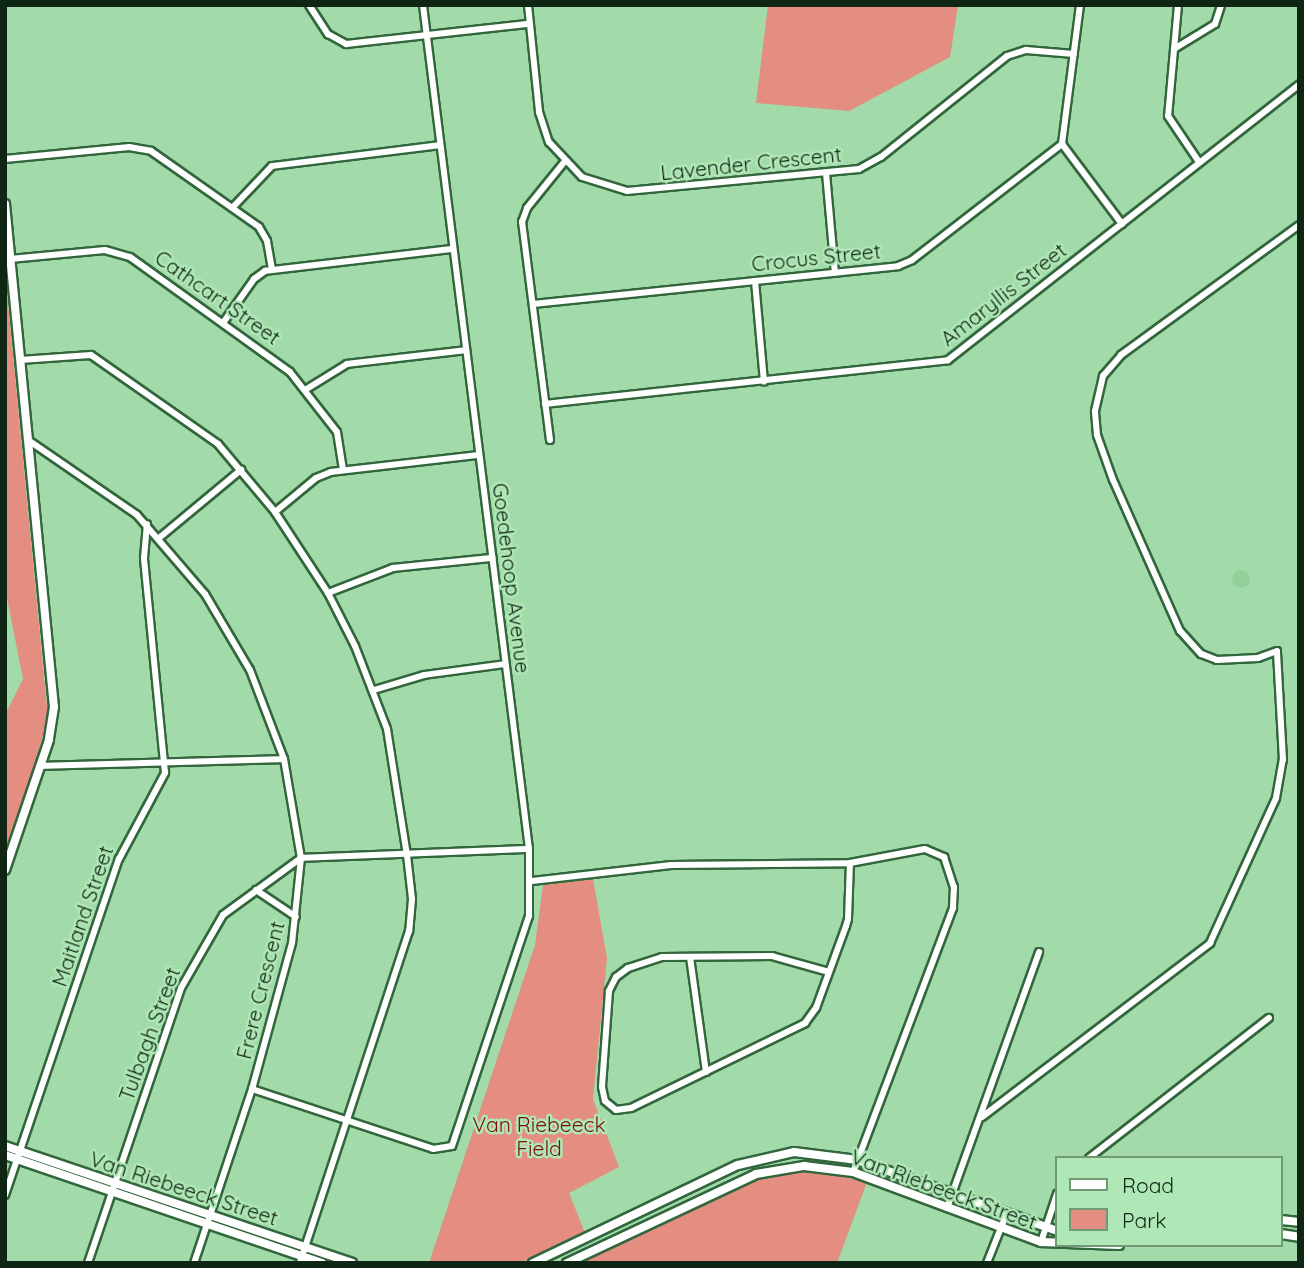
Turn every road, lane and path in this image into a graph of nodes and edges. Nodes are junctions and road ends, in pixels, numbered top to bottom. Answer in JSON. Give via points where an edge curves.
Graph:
{"nodes":[{"id":1,"x":309,"y":5,"type":"edge"},
{"id":2,"x":423,"y":5,"type":"edge"},
{"id":3,"x":528,"y":5,"type":"edge"},
{"id":4,"x":1080,"y":5,"type":"edge"},
{"id":5,"x":1178,"y":5,"type":"edge"},
{"id":6,"x":1221,"y":5,"type":"edge"},
{"id":7,"x":527,"y":24,"type":"junction"},
{"id":8,"x":426,"y":36,"type":"junction"},
{"id":9,"x":1174,"y":49,"type":"junction"},
{"id":10,"x":1074,"y":54,"type":"junction"},
{"id":11,"x":1299,"y":85,"type":"edge"},
{"id":12,"x":1062,"y":144,"type":"junction"},
{"id":13,"x":440,"y":145,"type":"junction"},
{"id":14,"x":5,"y":159,"type":"edge"},
{"id":15,"x":565,"y":161,"type":"junction"},
{"id":16,"x":1199,"y":162,"type":"junction"},
{"id":17,"x":826,"y":173,"type":"junction"},
{"id":18,"x":5,"y":205,"type":"edge"},
{"id":19,"x":234,"y":206,"type":"junction"},
{"id":20,"x":1122,"y":224,"type":"junction"},
{"id":21,"x":1299,"y":225,"type":"edge"},
{"id":22,"x":453,"y":249,"type":"junction"},
{"id":23,"x":10,"y":260,"type":"junction"},
{"id":24,"x":272,"y":270,"type":"junction"},
{"id":25,"x":835,"y":272,"type":"junction"},
{"id":26,"x":755,"y":281,"type":"junction"},
{"id":27,"x":533,"y":304,"type":"junction"},
{"id":28,"x":223,"y":323,"type":"junction"},
{"id":29,"x":466,"y":350,"type":"junction"},
{"id":30,"x":20,"y":360,"type":"junction"},
{"id":31,"x":764,"y":382,"type":"junction"},
{"id":32,"x":305,"y":390,"type":"junction"},
{"id":33,"x":545,"y":404,"type":"junction"},
{"id":34,"x":550,"y":439,"type":"dead end"},
{"id":35,"x":28,"y":440,"type":"junction"},
{"id":36,"x":478,"y":455,"type":"junction"},
{"id":37,"x":241,"y":470,"type":"junction"},
{"id":38,"x":343,"y":470,"type":"junction"},
{"id":39,"x":275,"y":512,"type":"junction"},
{"id":40,"x":147,"y":524,"type":"junction"},
{"id":41,"x":159,"y":538,"type":"junction"},
{"id":42,"x":492,"y":558,"type":"junction"},
{"id":43,"x":328,"y":593,"type":"junction"},
{"id":44,"x":505,"y":664,"type":"junction"},
{"id":45,"x":374,"y":690,"type":"junction"},
{"id":46,"x":284,"y":759,"type":"junction"},
{"id":47,"x":166,"y":762,"type":"junction"},
{"id":48,"x":40,"y":766,"type":"junction"},
{"id":49,"x":529,"y":849,"type":"junction"},
{"id":50,"x":407,"y":855,"type":"junction"},
{"id":51,"x":301,"y":858,"type":"junction"},
{"id":52,"x":850,"y":863,"type":"junction"},
{"id":53,"x":5,"y":870,"type":"edge"},
{"id":54,"x":532,"y":881,"type":"junction"},
{"id":55,"x":256,"y":890,"type":"junction"},
{"id":56,"x":296,"y":917,"type":"junction"},
{"id":57,"x":1039,"y":952,"type":"dead end"},
{"id":58,"x":690,"y":957,"type":"junction"},
{"id":59,"x":829,"y":972,"type":"junction"},
{"id":60,"x":1269,"y":1018,"type":"dead end"},
{"id":61,"x":706,"y":1072,"type":"junction"},
{"id":62,"x":252,"y":1089,"type":"junction"},
{"id":63,"x":982,"y":1117,"type":"junction"},
{"id":64,"x":348,"y":1120,"type":"junction"},
{"id":65,"x":5,"y":1146,"type":"edge"},
{"id":66,"x":19,"y":1155,"type":"junction"},
{"id":67,"x":5,"y":1156,"type":"edge"},
{"id":68,"x":1092,"y":1156,"type":"edge"},
{"id":69,"x":857,"y":1160,"type":"junction"},
{"id":70,"x":853,"y":1172,"type":"junction"},
{"id":71,"x":114,"y":1188,"type":"junction"},
{"id":72,"x":5,"y":1195,"type":"edge"},
{"id":73,"x":952,"y":1195,"type":"junction"},
{"id":74,"x":1056,"y":1197,"type":"edge"},
{"id":75,"x":947,"y":1208,"type":"junction"},
{"id":76,"x":1006,"y":1215,"type":"junction"},
{"id":77,"x":208,"y":1220,"type":"junction"},
{"id":78,"x":1046,"y":1228,"type":"junction"},
{"id":79,"x":1000,"y":1229,"type":"junction"},
{"id":80,"x":1056,"y":1231,"type":"edge"},
{"id":81,"x":1041,"y":1242,"type":"junction"},
{"id":82,"x":1056,"y":1243,"type":"edge"},
{"id":83,"x":305,"y":1247,"type":"junction"},
{"id":84,"x":301,"y":1259,"type":"edge"},
{"id":85,"x":89,"y":1263,"type":"edge"},
{"id":86,"x":194,"y":1263,"type":"edge"},
{"id":87,"x":322,"y":1263,"type":"edge"},
{"id":88,"x":352,"y":1263,"type":"edge"},
{"id":89,"x":533,"y":1263,"type":"edge"},
{"id":90,"x":567,"y":1263,"type":"edge"},
{"id":91,"x":987,"y":1263,"type":"edge"}],
"edges":[{"from":1,"to":8,"type":"street","via":[[328,34],[346,44]]},
{"from":2,"to":8,"type":"street","name":"Goedehoop Avenue"},
{"from":3,"to":7,"type":"street","name":"Lavender Crescent"},
{"from":4,"to":10,"type":"street"},
{"from":5,"to":9,"type":"street"},
{"from":6,"to":9,"type":"street","via":[[1215,24]]},
{"from":7,"to":8,"type":"street"},
{"from":7,"to":15,"type":"street","name":"Lavender Crescent","via":[[540,122]]},
{"from":8,"to":13,"type":"street","name":"Goedehoop Avenue"},
{"from":9,"to":16,"type":"street","via":[[1168,116]]},
{"from":10,"to":12,"type":"street"},
{"from":10,"to":17,"type":"street","name":"Lavender Crescent","via":[[1015,52],[872,163]]},
{"from":11,"to":16,"type":"street","name":"Amaryllis Street"},
{"from":12,"to":20,"type":"street"},
{"from":12,"to":25,"type":"street","name":"Crocus Street","via":[[912,260],[898,266]]},
{"from":13,"to":19,"type":"street","via":[[272,166]]},
{"from":13,"to":22,"type":"street","name":"Goedehoop Avenue"},
{"from":14,"to":19,"type":"street","via":[[140,148]]},
{"from":15,"to":17,"type":"street","name":"Lavender Crescent","via":[[592,182],[627,191]]},
{"from":15,"to":27,"type":"street","via":[[523,216]]},
{"from":16,"to":20,"type":"street","name":"Amaryllis Street"},
{"from":17,"to":25,"type":"street"},
{"from":18,"to":23,"type":"street"},
{"from":19,"to":24,"type":"street","via":[[263,232]]},
{"from":20,"to":31,"type":"street","name":"Amaryllis Street","via":[[947,360]]},
{"from":21,"to":63,"type":"street","via":[[1114,361],[1103,376],[1095,411],[1106,459],[1170,612],[1189,642],[1217,660],[1258,659],[1278,651],[1280,783],[1219,930],[1199,951]]},
{"from":22,"to":24,"type":"street"},
{"from":22,"to":29,"type":"street","name":"Goedehoop Avenue"},
{"from":23,"to":28,"type":"street","name":"Cathcart Street","via":[[114,251]]},
{"from":23,"to":30,"type":"street"},
{"from":24,"to":28,"type":"street","via":[[254,279]]},
{"from":25,"to":26,"type":"street","name":"Crocus Street"},
{"from":26,"to":27,"type":"street","name":"Crocus Street"},
{"from":26,"to":31,"type":"street"},
{"from":27,"to":33,"type":"street"},
{"from":28,"to":32,"type":"street","name":"Cathcart Street","via":[[282,364]]},
{"from":29,"to":32,"type":"street","via":[[347,363]]},
{"from":29,"to":36,"type":"street","name":"Goedehoop Avenue"},
{"from":30,"to":35,"type":"street"},
{"from":30,"to":37,"type":"street","via":[[79,353],[95,357],[203,430]]},
{"from":31,"to":33,"type":"street","name":"Amaryllis Street"},
{"from":32,"to":38,"type":"street","name":"Cathcart Street","via":[[337,432]]},
{"from":33,"to":34,"type":"street"},
{"from":35,"to":40,"type":"street","name":"Frere Crescent"},
{"from":35,"to":48,"type":"street","via":[[54,698],[51,730]]},
{"from":36,"to":38,"type":"street"},
{"from":36,"to":42,"type":"street","name":"Goedehoop Avenue"},
{"from":37,"to":39,"type":"street"},
{"from":37,"to":41,"type":"street"},
{"from":38,"to":39,"type":"street","via":[[316,478]]},
{"from":39,"to":43,"type":"street"},
{"from":40,"to":41,"type":"street","name":"Frere Crescent"},
{"from":40,"to":47,"type":"street","name":"Maitland Street","via":[[144,558]]},
{"from":41,"to":46,"type":"street","name":"Frere Crescent","via":[[205,594],[236,644]]},
{"from":42,"to":43,"type":"street","via":[[393,568]]},
{"from":42,"to":44,"type":"street","name":"Goedehoop Avenue"},
{"from":43,"to":45,"type":"street"},
{"from":44,"to":45,"type":"street","via":[[424,674]]},
{"from":44,"to":49,"type":"street","name":"Goedehoop Avenue"},
{"from":45,"to":50,"type":"street","via":[[387,729]]},
{"from":46,"to":47,"type":"street"},
{"from":46,"to":51,"type":"street","name":"Frere Crescent"},
{"from":47,"to":48,"type":"street"},
{"from":47,"to":66,"type":"street","name":"Maitland Street","via":[[163,778],[119,859]]},
{"from":48,"to":53,"type":"street"},
{"from":49,"to":50,"type":"street"},
{"from":49,"to":54,"type":"street","name":"Goedehoop Avenue"},
{"from":50,"to":51,"type":"street"},
{"from":50,"to":64,"type":"street","via":[[412,899],[407,943]]},
{"from":51,"to":55,"type":"street","name":"Tulbagh Street"},
{"from":51,"to":56,"type":"street","name":"Frere Crescent"},
{"from":52,"to":54,"type":"street","via":[[671,865]]},
{"from":52,"to":59,"type":"street","via":[[850,912]]},
{"from":52,"to":69,"type":"street","via":[[925,849],[944,857],[954,887],[953,908]]},
{"from":54,"to":64,"type":"street","name":"Goedehoop Avenue","via":[[526,932],[453,1144],[433,1149]]},
{"from":55,"to":56,"type":"street"},
{"from":55,"to":71,"type":"street","name":"Tulbagh Street","via":[[214,926],[189,972]]},
{"from":56,"to":62,"type":"street","name":"Frere Crescent","via":[[284,982]]},
{"from":57,"to":63,"type":"street"},
{"from":58,"to":59,"type":"street","via":[[779,957]]},
{"from":58,"to":61,"type":"street"},
{"from":58,"to":61,"type":"street","via":[[654,958],[616,977],[610,991],[601,1087],[607,1104],[625,1110]]},
{"from":59,"to":61,"type":"street","via":[[814,1012],[802,1027]]},
{"from":60,"to":68,"type":"street"},
{"from":62,"to":64,"type":"street"},
{"from":62,"to":77,"type":"street","name":"Frere Crescent"},
{"from":63,"to":73,"type":"street"},
{"from":64,"to":83,"type":"street"},
{"from":65,"to":66,"type":"street","name":"Van Riebeeck Street"},
{"from":66,"to":67,"type":"street","name":"Van Riebeeck Street"},
{"from":66,"to":71,"type":"street","name":"Van Riebeeck Street"},
{"from":66,"to":72,"type":"street","name":"Maitland Street"},
{"from":69,"to":70,"type":"street"},
{"from":69,"to":73,"type":"street","name":"Van Riebeeck Street"},
{"from":69,"to":89,"type":"street","name":"Van Riebeeck Street","via":[[806,1152],[756,1159]]},
{"from":70,"to":75,"type":"street","name":"Van Riebeeck Street"},
{"from":70,"to":90,"type":"street","name":"Van Riebeeck Street","via":[[804,1166],[761,1172]]},
{"from":71,"to":77,"type":"street","name":"Van Riebeeck Street"},
{"from":71,"to":85,"type":"street","name":"Tulbagh Street"},
{"from":73,"to":75,"type":"street"},
{"from":73,"to":76,"type":"street","name":"Van Riebeeck Street"},
{"from":74,"to":78,"type":"street"},
{"from":75,"to":79,"type":"street","name":"Van Riebeeck Street"},
{"from":76,"to":78,"type":"street","name":"Van Riebeeck Street"},
{"from":76,"to":79,"type":"street"},
{"from":77,"to":83,"type":"street","name":"Van Riebeeck Street"},
{"from":77,"to":84,"type":"street","name":"Van Riebeeck Street"},
{"from":77,"to":86,"type":"street","name":"Frere Crescent"},
{"from":78,"to":80,"type":"street","name":"Van Riebeeck Street"},
{"from":78,"to":81,"type":"street"},
{"from":79,"to":81,"type":"street","name":"Van Riebeeck Street"},
{"from":79,"to":91,"type":"street"},
{"from":81,"to":82,"type":"street","name":"Van Riebeeck Street"},
{"from":83,"to":84,"type":"street"},
{"from":83,"to":88,"type":"street","name":"Van Riebeeck Street"},
{"from":84,"to":87,"type":"street","name":"Van Riebeeck Street"}]}
